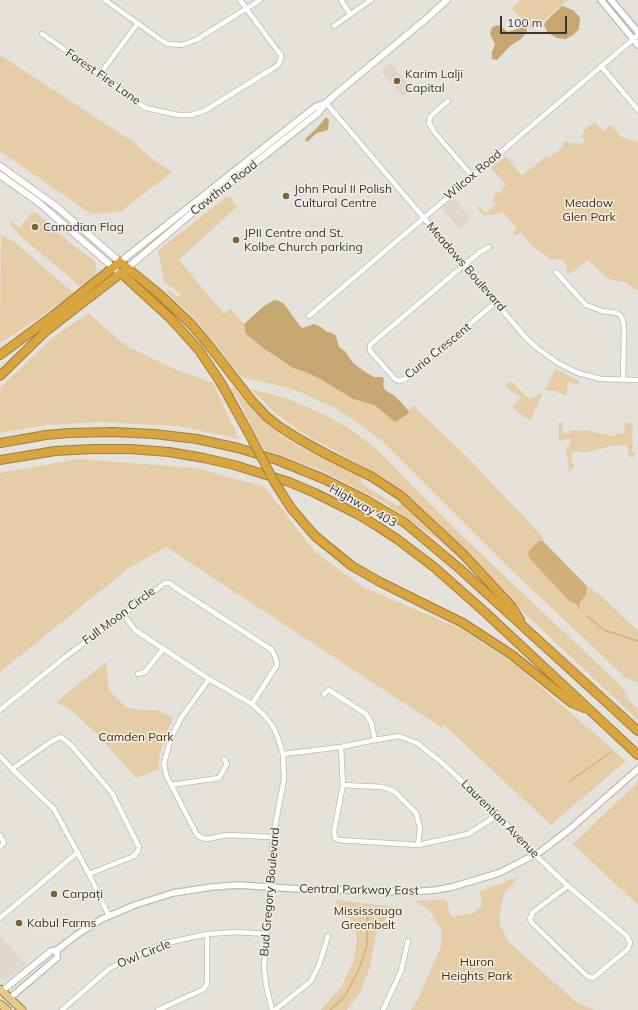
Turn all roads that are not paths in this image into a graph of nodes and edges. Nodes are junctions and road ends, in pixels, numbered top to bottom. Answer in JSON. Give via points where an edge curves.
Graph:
{"nodes":[{"id":1,"x":105,"y":0,"type":"edge"},
{"id":2,"x":240,"y":0,"type":"edge"},
{"id":3,"x":260,"y":0,"type":"edge"},
{"id":4,"x":340,"y":0,"type":"edge"},
{"id":5,"x":371,"y":0,"type":"edge"},
{"id":6,"x":447,"y":0,"type":"edge"},
{"id":7,"x":601,"y":0,"type":"edge"},
{"id":8,"x":611,"y":0,"type":"edge"},
{"id":9,"x":247,"y":9,"type":"junction"},
{"id":10,"x":350,"y":14,"type":"junction"},
{"id":11,"x":138,"y":23,"type":"junction"},
{"id":12,"x":334,"y":26,"type":"dead end"},
{"id":13,"x":638,"y":33,"type":"edge"},
{"id":14,"x":42,"y":34,"type":"dead end"},
{"id":15,"x":633,"y":39,"type":"junction"},
{"id":16,"x":638,"y":45,"type":"edge"},
{"id":17,"x":601,"y":66,"type":"junction"},
{"id":18,"x":100,"y":74,"type":"junction"},
{"id":19,"x":448,"y":101,"type":"dead end"},
{"id":20,"x":326,"y":103,"type":"junction"},
{"id":21,"x":638,"y":110,"type":"edge"},
{"id":22,"x":0,"y":166,"type":"edge"},
{"id":23,"x":0,"y":175,"type":"edge"},
{"id":24,"x":472,"y":176,"type":"junction"},
{"id":25,"x":424,"y":218,"type":"junction"},
{"id":26,"x":489,"y":247,"type":"dead end"},
{"id":27,"x":120,"y":262,"type":"junction"},
{"id":28,"x":464,"y":265,"type":"junction"},
{"id":29,"x":113,"y":267,"type":"junction"},
{"id":30,"x":128,"y":268,"type":"junction"},
{"id":31,"x":556,"y":272,"type":"dead end"},
{"id":32,"x":121,"y":273,"type":"junction"},
{"id":33,"x":496,"y":302,"type":"junction"},
{"id":34,"x":309,"y":316,"type":"dead end"},
{"id":35,"x":0,"y":355,"type":"edge"},
{"id":36,"x":0,"y":376,"type":"edge"},
{"id":37,"x":623,"y":380,"type":"junction"},
{"id":38,"x":638,"y":380,"type":"edge"},
{"id":39,"x":0,"y":443,"type":"edge"},
{"id":40,"x":0,"y":460,"type":"edge"},
{"id":41,"x":122,"y":613,"type":"junction"},
{"id":42,"x":525,"y":628,"type":"junction"},
{"id":43,"x":163,"y":649,"type":"junction"},
{"id":44,"x":138,"y":674,"type":"dead end"},
{"id":45,"x":209,"y":679,"type":"junction"},
{"id":46,"x":324,"y":694,"type":"dead end"},
{"id":47,"x":252,"y":704,"type":"junction"},
{"id":48,"x":589,"y":709,"type":"junction"},
{"id":49,"x":0,"y":710,"type":"edge"},
{"id":50,"x":638,"y":731,"type":"edge"},
{"id":51,"x":375,"y":740,"type":"junction"},
{"id":52,"x":341,"y":747,"type":"junction"},
{"id":53,"x":283,"y":754,"type":"junction"},
{"id":54,"x":638,"y":755,"type":"edge"},
{"id":55,"x":0,"y":756,"type":"edge"},
{"id":56,"x":224,"y":758,"type":"dead end"},
{"id":57,"x":12,"y":769,"type":"junction"},
{"id":58,"x":638,"y":769,"type":"edge"},
{"id":59,"x":171,"y":785,"type":"junction"},
{"id":60,"x":343,"y":785,"type":"junction"},
{"id":61,"x":498,"y":815,"type":"junction"},
{"id":62,"x":0,"y":835,"type":"edge"},
{"id":63,"x":273,"y":837,"type":"junction"},
{"id":64,"x":418,"y":845,"type":"junction"},
{"id":65,"x":0,"y":847,"type":"edge"},
{"id":66,"x":78,"y":852,"type":"junction"},
{"id":67,"x":536,"y":855,"type":"junction"},
{"id":68,"x":89,"y":874,"type":"junction"},
{"id":69,"x":270,"y":886,"type":"junction"},
{"id":70,"x":568,"y":886,"type":"junction"},
{"id":71,"x":109,"y":916,"type":"junction"},
{"id":72,"x":0,"y":918,"type":"edge"},
{"id":73,"x":207,"y":934,"type":"junction"},
{"id":74,"x":266,"y":934,"type":"junction"},
{"id":75,"x":328,"y":936,"type":"dead end"},
{"id":76,"x":408,"y":941,"type":"dead end"},
{"id":77,"x":57,"y":950,"type":"junction"},
{"id":78,"x":1,"y":991,"type":"edge"},
{"id":79,"x":10,"y":998,"type":"junction"},
{"id":80,"x":2,"y":1006,"type":"edge"},
{"id":81,"x":22,"y":1010,"type":"edge"},
{"id":82,"x":62,"y":1010,"type":"edge"},
{"id":83,"x":158,"y":1010,"type":"edge"},
{"id":84,"x":272,"y":1010,"type":"edge"},
{"id":85,"x":276,"y":1010,"type":"edge"},
{"id":86,"x":383,"y":1010,"type":"edge"}],
"edges":[{"from":1,"to":11,"type":"street"},
{"from":2,"to":9,"type":"street"},
{"from":3,"to":9,"type":"street"},
{"from":4,"to":10,"type":"street"},
{"from":5,"to":10,"type":"street"},
{"from":6,"to":20,"type":"main road","name":"Cawthra Road"},
{"from":7,"to":15,"type":"street"},
{"from":8,"to":13,"type":"street"},
{"from":9,"to":11,"type":"street","via":[[196,40],[182,45],[165,42]]},
{"from":9,"to":18,"type":"street","name":"Forest Fire Lane","via":[[281,55],[281,60],[272,69],[204,111],[184,115],[146,108]]},
{"from":10,"to":12,"type":"street"},
{"from":11,"to":18,"type":"street"},
{"from":13,"to":15,"type":"street","name":"Wilcox Road"},
{"from":14,"to":18,"type":"street","name":"Forest Fire Lane"},
{"from":15,"to":16,"type":"street"},
{"from":15,"to":17,"type":"street","name":"Wilcox Road"},
{"from":17,"to":21,"type":"street"},
{"from":17,"to":24,"type":"street","name":"Wilcox Road"},
{"from":19,"to":24,"type":"street","via":[[430,117],[429,123]]},
{"from":20,"to":25,"type":"street","name":"Meadows Boulevard"},
{"from":20,"to":27,"type":"main road","name":"Cawthra Road","via":[[314,107]]},
{"from":20,"to":30,"type":"main road","name":"Cawthra Road","via":[[318,113],[191,214]]},
{"from":22,"to":27,"type":"main road","via":[[57,207]]},
{"from":23,"to":29,"type":"main road","via":[[38,202]]},
{"from":24,"to":25,"type":"street","name":"Wilcox Road"},
{"from":25,"to":28,"type":"street","name":"Meadows Boulevard"},
{"from":25,"to":34,"type":"street","name":"Wilcox Road"},
{"from":26,"to":28,"type":"street"},
{"from":27,"to":29,"type":"highway"},
{"from":27,"to":30,"type":"highway"},
{"from":28,"to":33,"type":"street","name":"Meadows Boulevard"},
{"from":28,"to":33,"type":"street","name":"Curia Crescent","via":[[370,345],[370,351],[375,358],[395,379],[405,379]]},
{"from":29,"to":32,"type":"main road"},
{"from":29,"to":35,"type":"highway"},
{"from":30,"to":32,"type":"main road","name":"Cawthra Road"},
{"from":30,"to":42,"type":"highway","via":[[190,323],[267,417],[280,428],[372,477],[401,496],[452,544],[512,607]]},
{"from":31,"to":37,"type":"street","via":[[586,305],[621,316],[624,321]]},
{"from":32,"to":36,"type":"highway","via":[[46,331]]},
{"from":32,"to":48,"type":"highway","bridge":true,"via":[[199,350],[221,383],[275,483],[291,508],[315,536],[352,566],[463,623],[512,656],[572,703]]},
{"from":33,"to":37,"type":"street","name":"Meadows Boulevard","via":[[526,338],[558,363],[578,373],[601,379]]},
{"from":37,"to":38,"type":"street","name":"Meadows Boulevard"},
{"from":39,"to":42,"type":"highway","name":"Highway 403","via":[[69,433],[131,432],[211,442],[277,460],[347,490],[404,523],[442,553]]},
{"from":40,"to":48,"type":"highway","name":"Highway 403","via":[[55,451],[113,448],[192,456],[234,465],[289,482],[365,519],[419,555],[453,583]]},
{"from":41,"to":43,"type":"street","name":"Bud Gregory Boulevard","via":[[135,630]]},
{"from":41,"to":47,"type":"street","name":"Full Moon Circle","via":[[158,587],[170,583],[272,650],[277,665]]},
{"from":41,"to":49,"type":"street","name":"Full Moon Circle"},
{"from":42,"to":50,"type":"highway","name":"Highway 403"},
{"from":43,"to":44,"type":"street","via":[[145,672]]},
{"from":43,"to":45,"type":"street","name":"Bud Gregory Boulevard"},
{"from":45,"to":47,"type":"street","name":"Bud Gregory Boulevard"},
{"from":45,"to":59,"type":"street","via":[[181,718],[171,738],[164,763]]},
{"from":46,"to":51,"type":"street","via":[[329,690],[366,714],[371,722]]},
{"from":47,"to":53,"type":"street","name":"Bud Gregory Boulevard","via":[[274,728]]},
{"from":48,"to":54,"type":"highway","name":"Highway 403"},
{"from":51,"to":52,"type":"street","name":"Laurentian Avenue"},
{"from":51,"to":61,"type":"street","name":"Laurentian Avenue","via":[[399,736],[417,743]]},
{"from":52,"to":53,"type":"street","name":"Laurentian Avenue"},
{"from":52,"to":60,"type":"street"},
{"from":53,"to":63,"type":"street","name":"Bud Gregory Boulevard","via":[[284,779]]},
{"from":55,"to":57,"type":"street"},
{"from":56,"to":59,"type":"street","via":[[227,764],[219,778]]},
{"from":57,"to":66,"type":"street","via":[[54,809]]},
{"from":57,"to":68,"type":"street","via":[[61,737],[71,745],[112,793],[139,847],[138,851],[134,856]]},
{"from":58,"to":67,"type":"street","name":"Central Parkway East","via":[[570,829]]},
{"from":59,"to":63,"type":"street","via":[[197,835],[202,838],[227,835]]},
{"from":60,"to":64,"type":"street","via":[[382,787],[394,791],[416,813],[420,828]]},
{"from":60,"to":64,"type":"street","via":[[334,831],[335,838]]},
{"from":61,"to":64,"type":"street","via":[[468,834]]},
{"from":61,"to":67,"type":"street","name":"Laurentian Avenue"},
{"from":62,"to":65,"type":"street","via":[[4,843]]},
{"from":63,"to":69,"type":"street","name":"Bud Gregory Boulevard"},
{"from":66,"to":68,"type":"street"},
{"from":66,"to":72,"type":"street"},
{"from":67,"to":69,"type":"street","name":"Central Parkway East","via":[[499,873],[470,883],[436,890],[412,892]]},
{"from":67,"to":70,"type":"street","name":"Laurentian Avenue"},
{"from":68,"to":71,"type":"street"},
{"from":69,"to":71,"type":"street","name":"Central Parkway East","via":[[227,885],[183,891],[148,900]]},
{"from":69,"to":74,"type":"street","name":"Bud Gregory Boulevard"},
{"from":70,"to":70,"type":"street","name":"Laurentian Avenue","via":[[533,912],[530,919],[587,976],[594,978],[628,949],[629,939]]},
{"from":71,"to":77,"type":"street","name":"Central Parkway East"},
{"from":73,"to":74,"type":"street","name":"Owl Circle"},
{"from":73,"to":82,"type":"street","name":"Owl Circle","via":[[162,944],[110,968]]},
{"from":73,"to":83,"type":"street","via":[[207,984],[204,989]]},
{"from":74,"to":84,"type":"street","name":"Bud Gregory Boulevard","via":[[264,967]]},
{"from":75,"to":85,"type":"street","via":[[311,981]]},
{"from":76,"to":86,"type":"street","via":[[401,971]]},
{"from":77,"to":78,"type":"street","name":"Central Parkway East","via":[[51,951]]},
{"from":77,"to":79,"type":"street","name":"Central Parkway East","via":[[57,958]]},
{"from":78,"to":79,"type":"main road"},
{"from":79,"to":80,"type":"main road","name":"Central Parkway East"},
{"from":79,"to":81,"type":"main road"}]}
